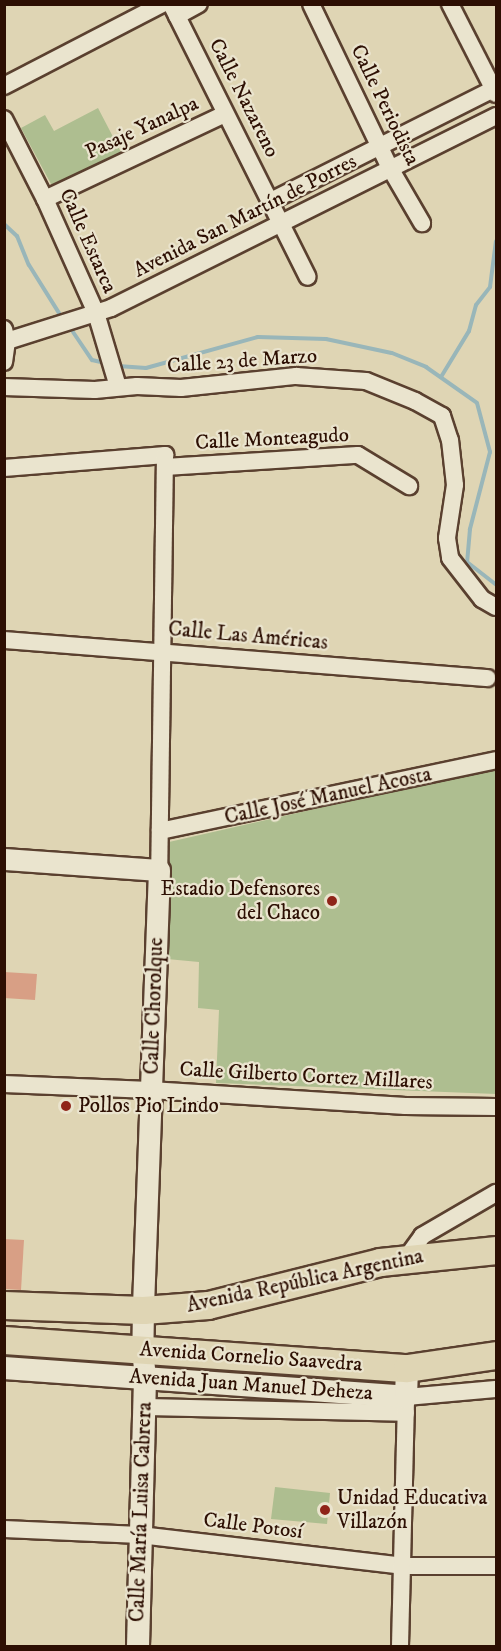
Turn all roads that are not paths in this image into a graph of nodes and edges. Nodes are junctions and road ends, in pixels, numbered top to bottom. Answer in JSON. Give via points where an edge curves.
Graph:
{"nodes":[{"id":1,"x":162,"y":4,"type":"edge"},
{"id":2,"x":199,"y":4,"type":"edge"},
{"id":3,"x":311,"y":4,"type":"edge"},
{"id":4,"x":450,"y":4,"type":"edge"},
{"id":5,"x":174,"y":10,"type":"edge"},
{"id":6,"x":4,"y":86,"type":"edge"},
{"id":7,"x":495,"y":92,"type":"edge"},
{"id":8,"x":225,"y":114,"type":"junction"},
{"id":9,"x":496,"y":116,"type":"edge"},
{"id":10,"x":4,"y":119,"type":"edge"},
{"id":11,"x":381,"y":148,"type":"junction"},
{"id":12,"x":390,"y":168,"type":"junction"},
{"id":13,"x":45,"y":199,"type":"junction"},
{"id":14,"x":271,"y":201,"type":"junction"},
{"id":15,"x":281,"y":222,"type":"junction"},
{"id":16,"x":422,"y":223,"type":"dead end"},
{"id":17,"x":308,"y":277,"type":"dead end"},
{"id":18,"x":96,"y":313,"type":"junction"},
{"id":19,"x":6,"y":335,"type":"edge"},
{"id":20,"x":4,"y":362,"type":"edge"},
{"id":21,"x":4,"y":387,"type":"edge"},
{"id":22,"x":118,"y":387,"type":"junction"},
{"id":23,"x":165,"y":461,"type":"junction"},
{"id":24,"x":4,"y":468,"type":"edge"},
{"id":25,"x":409,"y":486,"type":"dead end"},
{"id":26,"x":496,"y":607,"type":"edge"},
{"id":27,"x":4,"y":640,"type":"edge"},
{"id":28,"x":162,"y":652,"type":"junction"},
{"id":29,"x":488,"y":678,"type":"dead end"},
{"id":30,"x":496,"y":760,"type":"edge"},
{"id":31,"x":160,"y":831,"type":"junction"},
{"id":32,"x":4,"y":859,"type":"edge"},
{"id":33,"x":159,"y":870,"type":"junction"},
{"id":34,"x":4,"y":1084,"type":"edge"},
{"id":35,"x":150,"y":1090,"type":"junction"},
{"id":36,"x":496,"y":1107,"type":"edge"},
{"id":37,"x":496,"y":1192,"type":"edge"},
{"id":38,"x":496,"y":1250,"type":"edge"},
{"id":39,"x":407,"y":1257,"type":"junction"},
{"id":40,"x":4,"y":1305,"type":"edge"},
{"id":41,"x":143,"y":1310,"type":"junction"},
{"id":42,"x":4,"y":1340,"type":"edge"},
{"id":43,"x":142,"y":1349,"type":"junction"},
{"id":44,"x":496,"y":1355,"type":"edge"},
{"id":45,"x":4,"y":1368,"type":"edge"},
{"id":46,"x":407,"y":1368,"type":"junction"},
{"id":47,"x":145,"y":1377,"type":"junction"},
{"id":48,"x":496,"y":1389,"type":"edge"},
{"id":49,"x":406,"y":1405,"type":"junction"},
{"id":50,"x":144,"y":1407,"type":"junction"},
{"id":51,"x":4,"y":1529,"type":"edge"},
{"id":52,"x":140,"y":1535,"type":"junction"},
{"id":53,"x":402,"y":1566,"type":"junction"},
{"id":54,"x":496,"y":1566,"type":"edge"},
{"id":55,"x":138,"y":1647,"type":"edge"},
{"id":56,"x":400,"y":1647,"type":"edge"}],
"edges":[{"from":1,"to":6,"type":"street"},
{"from":2,"to":5,"type":"street"},
{"from":3,"to":11,"type":"street","name":"Calle Periodista"},
{"from":4,"to":7,"type":"street"},
{"from":5,"to":8,"type":"street","name":"Calle Nazareno"},
{"from":7,"to":11,"type":"street","name":"Avenida San Martín de Porres"},
{"from":8,"to":13,"type":"street","name":"Pasaje Yanalpa"},
{"from":8,"to":14,"type":"street","name":"Calle Nazareno"},
{"from":9,"to":12,"type":"street","name":"Avenida San Martín de Porres"},
{"from":10,"to":13,"type":"street","name":"Calle Estarca"},
{"from":11,"to":12,"type":"street","name":"Calle Periodista"},
{"from":11,"to":14,"type":"street","name":"Avenida San Martín de Porres"},
{"from":12,"to":15,"type":"street","name":"Avenida San Martín de Porres"},
{"from":12,"to":16,"type":"street","name":"Calle Periodista"},
{"from":13,"to":18,"type":"street","name":"Calle Estarca"},
{"from":14,"to":15,"type":"street","name":"Calle Nazareno"},
{"from":15,"to":17,"type":"street","name":"Calle Nazareno"},
{"from":15,"to":18,"type":"street","name":"Avenida San Martín de Porres"},
{"from":18,"to":19,"type":"street","name":"Avenida San Martín de Porres"},
{"from":18,"to":22,"type":"street","name":"Calle Estarca"},
{"from":19,"to":20,"type":"street"},
{"from":21,"to":22,"type":"street","name":"Calle 23 de Marzo"},
{"from":22,"to":26,"type":"street","name":"Calle 23 de Marzo","via":[[181,388],[296,376],[366,381],[442,416],[454,460],[453,511],[447,538],[450,558],[482,599]]},
{"from":23,"to":24,"type":"street","name":"Calle Monteagudo"},
{"from":23,"to":25,"type":"street","name":"Calle Monteagudo","via":[[358,455]]},
{"from":23,"to":28,"type":"street","name":"Calle Chorolque"},
{"from":27,"to":28,"type":"street","name":"Calle Las Américas"},
{"from":28,"to":29,"type":"street","name":"Calle Las Américas"},
{"from":28,"to":31,"type":"street","name":"Calle Chorolque"},
{"from":30,"to":31,"type":"street","name":"Calle José Manuel Acosta"},
{"from":31,"to":33,"type":"street","name":"Calle Chorolque"},
{"from":32,"to":33,"type":"street"},
{"from":33,"to":35,"type":"street","name":"Calle Chorolque"},
{"from":34,"to":35,"type":"street","name":"Calle Gilberto Cortez Millares"},
{"from":35,"to":36,"type":"street","name":"Calle Gilberto Cortez Millares","via":[[405,1106]]},
{"from":35,"to":41,"type":"street","name":"Calle Chorolque"},
{"from":37,"to":39,"type":"street","via":[[422,1236]]},
{"from":38,"to":39,"type":"highway","name":"Avenida República Argentina"},
{"from":39,"to":41,"type":"highway","name":"Avenida República Argentina","via":[[208,1305]]},
{"from":40,"to":41,"type":"highway","name":"Avenida República Argentina"},
{"from":41,"to":43,"type":"street","name":"Calle Chorolque"},
{"from":42,"to":43,"type":"highway","name":"Avenida Cornelio Saavedra"},
{"from":43,"to":46,"type":"highway","name":"Avenida Cornelio Saavedra"},
{"from":43,"to":47,"type":"street","name":"Calle Chorolque"},
{"from":44,"to":46,"type":"highway","name":"Avenida Cornelio Saavedra"},
{"from":45,"to":47,"type":"main road","name":"Avenida Juan Manuel Deheza"},
{"from":46,"to":49,"type":"main road"},
{"from":47,"to":49,"type":"main road","name":"Avenida Juan Manuel Deheza"},
{"from":47,"to":50,"type":"main road","name":"Calle María Luisa Cabrera"},
{"from":48,"to":49,"type":"street","name":"Avenida Juan Manuel Deheza"},
{"from":49,"to":50,"type":"street","name":"Avenida Juan Manuel Deheza"},
{"from":49,"to":53,"type":"street"},
{"from":50,"to":52,"type":"main road","name":"Calle María Luisa Cabrera"},
{"from":51,"to":52,"type":"street","name":"Calle Potosí"},
{"from":52,"to":53,"type":"street","name":"Calle Potosí"},
{"from":52,"to":55,"type":"main road","name":"Calle María Luisa Cabrera"},
{"from":53,"to":54,"type":"street","name":"Calle Potosí"},
{"from":53,"to":56,"type":"street"}]}
